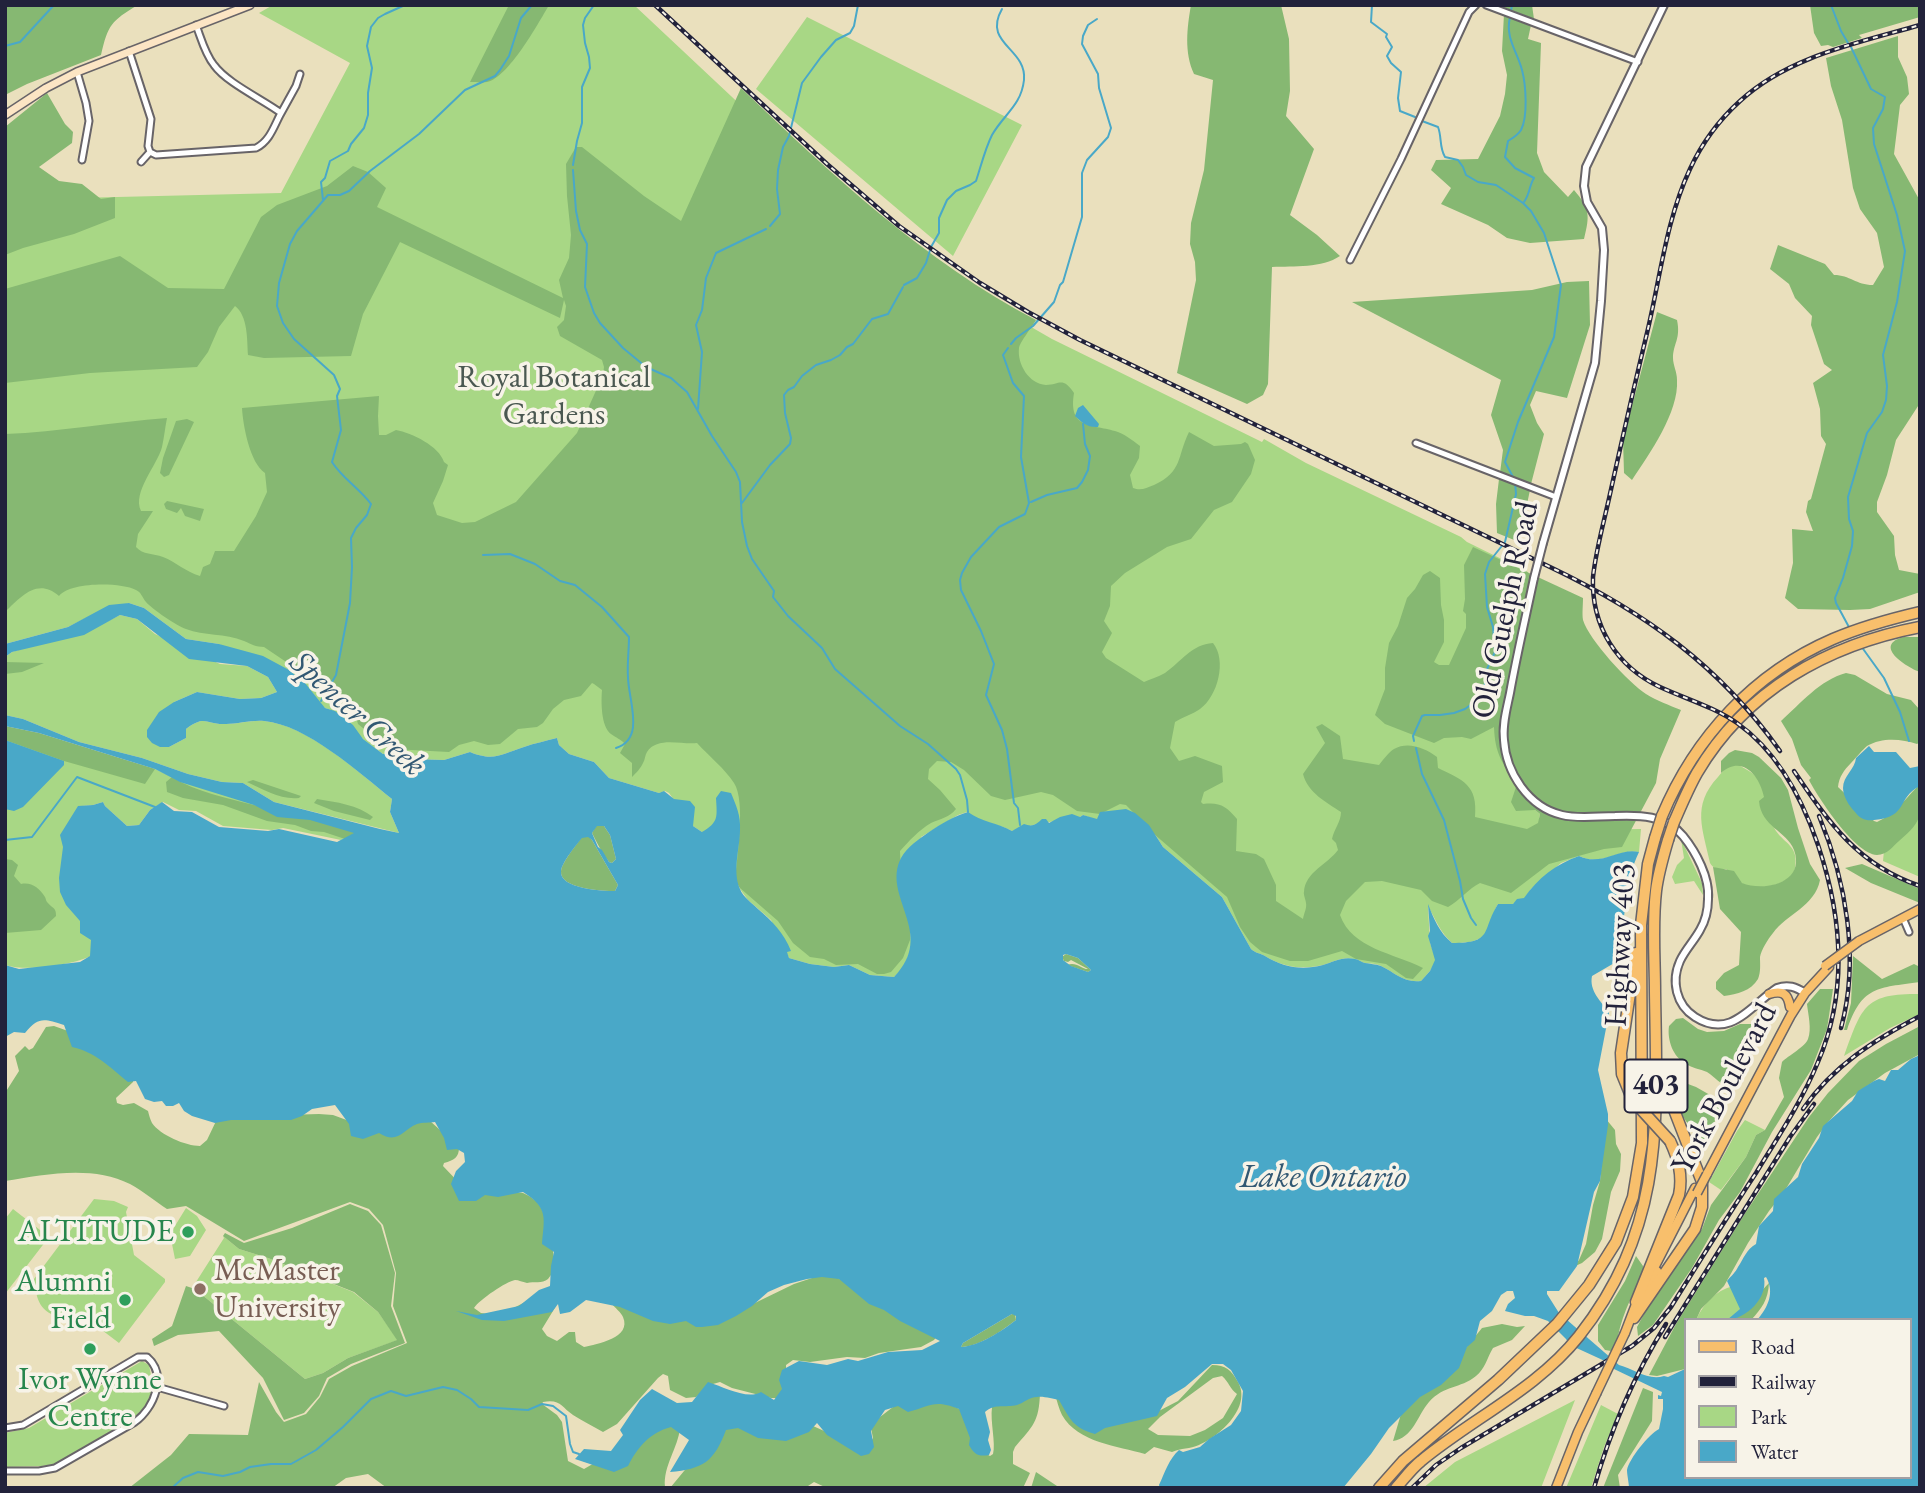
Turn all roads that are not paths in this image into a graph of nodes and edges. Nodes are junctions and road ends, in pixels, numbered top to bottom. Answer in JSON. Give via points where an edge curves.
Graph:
{"nodes":[{"id":1,"x":250,"y":5,"type":"edge"},
{"id":2,"x":1486,"y":5,"type":"edge"},
{"id":3,"x":1664,"y":5,"type":"edge"},
{"id":4,"x":1475,"y":6,"type":"edge"},
{"id":5,"x":196,"y":25,"type":"junction"},
{"id":6,"x":129,"y":51,"type":"junction"},
{"id":7,"x":1638,"y":62,"type":"junction"},
{"id":8,"x":77,"y":72,"type":"junction"},
{"id":9,"x":300,"y":74,"type":"dead end"},
{"id":10,"x":5,"y":116,"type":"edge"},
{"id":11,"x":275,"y":124,"type":"junction"},
{"id":12,"x":150,"y":152,"type":"junction"},
{"id":13,"x":82,"y":160,"type":"dead end"},
{"id":14,"x":141,"y":162,"type":"dead end"},
{"id":15,"x":1350,"y":260,"type":"dead end"},
{"id":16,"x":1416,"y":443,"type":"dead end"},
{"id":17,"x":1556,"y":497,"type":"junction"},
{"id":18,"x":1920,"y":611,"type":"edge"},
{"id":19,"x":1920,"y":627,"type":"edge"},
{"id":20,"x":1920,"y":909,"type":"edge"},
{"id":21,"x":1920,"y":915,"type":"edge"},
{"id":22,"x":1904,"y":920,"type":"junction"},
{"id":23,"x":1641,"y":925,"type":"junction"},
{"id":24,"x":1909,"y":932,"type":"dead end"},
{"id":25,"x":1655,"y":981,"type":"junction"},
{"id":26,"x":1803,"y":992,"type":"junction"},
{"id":27,"x":1769,"y":993,"type":"junction"},
{"id":28,"x":1790,"y":1007,"type":"junction"},
{"id":29,"x":1706,"y":1171,"type":"junction"},
{"id":30,"x":1696,"y":1190,"type":"junction"},
{"id":31,"x":1636,"y":1302,"type":"junction"},
{"id":32,"x":1634,"y":1318,"type":"junction"},
{"id":33,"x":1625,"y":1333,"type":"junction"},
{"id":34,"x":157,"y":1387,"type":"junction"},
{"id":35,"x":224,"y":1406,"type":"dead end"},
{"id":36,"x":5,"y":1428,"type":"edge"},
{"id":37,"x":5,"y":1471,"type":"edge"},
{"id":38,"x":1379,"y":1488,"type":"edge"},
{"id":39,"x":1396,"y":1488,"type":"edge"},
{"id":40,"x":1556,"y":1488,"type":"edge"}],
"edges":[{"from":1,"to":5,"type":"main road"},
{"from":2,"to":7,"type":"street"},
{"from":3,"to":7,"type":"street","name":"Old Guelph Road"},
{"from":4,"to":15,"type":"street"},
{"from":5,"to":6,"type":"main road"},
{"from":5,"to":11,"type":"street","via":[[215,68],[281,113]]},
{"from":6,"to":8,"type":"main road"},
{"from":6,"to":12,"type":"street","via":[[151,119]]},
{"from":7,"to":17,"type":"street","name":"Old Guelph Road","via":[[1586,167],[1587,202],[1602,228],[1601,302],[1595,363]]},
{"from":8,"to":10,"type":"main road"},
{"from":8,"to":13,"type":"street","via":[[89,121]]},
{"from":9,"to":11,"type":"street"},
{"from":11,"to":12,"type":"street","via":[[268,139],[256,148]]},
{"from":12,"to":14,"type":"street"},
{"from":16,"to":17,"type":"street"},
{"from":17,"to":27,"type":"street","name":"Old Guelph Road","bridge":true,"via":[[1503,730],[1514,776],[1528,795],[1550,811],[1657,819],[1669,824],[1691,846],[1709,895],[1701,929],[1676,972],[1677,994],[1690,1014],[1716,1025],[1729,1023],[1742,1018]]},
{"from":18,"to":23,"type":"highway","name":"Highway 403","number":"403","bridge":true,"via":[[1818,645],[1741,698],[1707,737],[1672,792],[1648,864]]},
{"from":19,"to":25,"type":"highway","name":"Highway 403","number":"403","bridge":true,"via":[[1858,643],[1800,670],[1756,701],[1717,744],[1697,773],[1674,822],[1660,866],[1654,921]]},
{"from":20,"to":22,"type":"main road","name":"York Boulevard"},
{"from":21,"to":22,"type":"main road","name":"York Boulevard"},
{"from":22,"to":24,"type":"street"},
{"from":22,"to":26,"type":"main road","name":"York Boulevard","bridge":true,"via":[[1859,943],[1827,966]]},
{"from":23,"to":31,"type":"highway","bridge":true,"via":[[1621,1053],[1622,1074],[1638,1106],[1670,1140],[1682,1182]]},
{"from":23,"to":38,"type":"highway","name":"Highway 403","number":"403","via":[[1642,1143],[1633,1197],[1616,1241],[1573,1306],[1542,1339],[1403,1461]]},
{"from":25,"to":32,"type":"highway","via":[[1664,1084],[1699,1174],[1703,1199],[1695,1229]]},
{"from":25,"to":39,"type":"highway","name":"Highway 403","number":"403","via":[[1654,1154],[1639,1225],[1611,1289],[1561,1356],[1418,1463]]},
{"from":26,"to":27,"type":"street","via":[[1783,986]]},
{"from":26,"to":28,"type":"main road","name":"York Boulevard"},
{"from":26,"to":29,"type":"main road","name":"York Boulevard"},
{"from":27,"to":28,"type":"main road","via":[[1784,993]]},
{"from":28,"to":29,"type":"main road","name":"York Boulevard"},
{"from":29,"to":30,"type":"main road","name":"York Boulevard","bridge":true},
{"from":30,"to":31,"type":"main road","name":"York Boulevard"},
{"from":30,"to":32,"type":"main road","name":"York Boulevard"},
{"from":31,"to":33,"type":"main road","name":"York Boulevard"},
{"from":32,"to":33,"type":"main road","name":"York Boulevard"},
{"from":33,"to":40,"type":"main road","name":"York Boulevard","bridge":true},
{"from":34,"to":35,"type":"street"},
{"from":34,"to":36,"type":"street","via":[[153,1363],[138,1357],[31,1421]]},
{"from":34,"to":37,"type":"street","via":[[141,1418],[63,1465]]}]}
